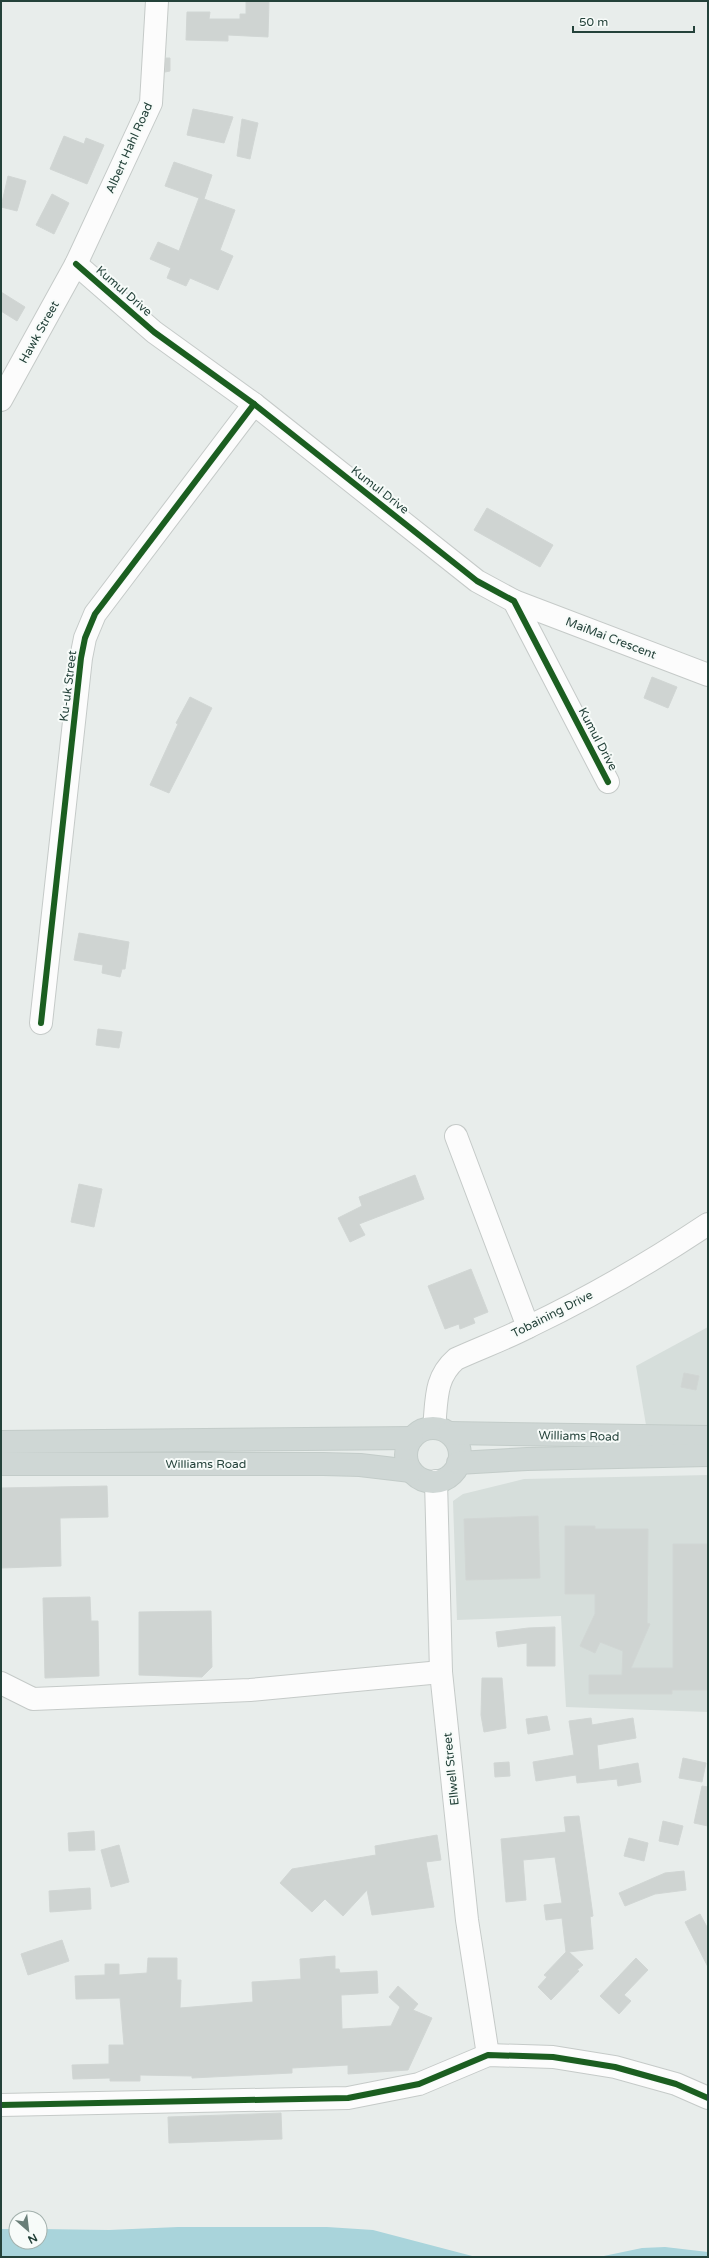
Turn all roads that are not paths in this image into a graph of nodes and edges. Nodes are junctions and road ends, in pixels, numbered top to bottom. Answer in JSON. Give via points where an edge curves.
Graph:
{"nodes":[{"id":1,"x":157,"y":1,"type":"edge"},
{"id":2,"x":76,"y":264,"type":"junction"},
{"id":3,"x":1,"y":400,"type":"edge"},
{"id":4,"x":254,"y":404,"type":"junction"},
{"id":5,"x":514,"y":601,"type":"junction"},
{"id":6,"x":708,"y":675,"type":"edge"},
{"id":7,"x":608,"y":782,"type":"dead end"},
{"id":8,"x":41,"y":1023,"type":"dead end"},
{"id":9,"x":456,"y":1136,"type":"dead end"},
{"id":10,"x":708,"y":1224,"type":"edge"},
{"id":11,"x":528,"y":1327,"type":"junction"},
{"id":12,"x":442,"y":1430,"type":"junction"},
{"id":13,"x":708,"y":1437,"type":"edge"},
{"id":14,"x":412,"y":1438,"type":"junction"},
{"id":15,"x":1,"y":1442,"type":"edge"},
{"id":16,"x":708,"y":1455,"type":"edge"},
{"id":17,"x":458,"y":1463,"type":"junction"},
{"id":18,"x":1,"y":1464,"type":"edge"},
{"id":19,"x":411,"y":1471,"type":"junction"},
{"id":20,"x":436,"y":1481,"type":"junction"},
{"id":21,"x":441,"y":1672,"type":"junction"},
{"id":22,"x":1,"y":1683,"type":"edge"},
{"id":23,"x":488,"y":2055,"type":"junction"},
{"id":24,"x":708,"y":2098,"type":"edge"},
{"id":25,"x":1,"y":2105,"type":"edge"}],
"edges":[{"from":1,"to":2,"type":"street","name":"Albert Hahl Road","via":[[151,103]]},
{"from":2,"to":3,"type":"street","name":"Hawk Street"},
{"from":2,"to":4,"type":"street","name":"Kumul Drive","via":[[154,332]]},
{"from":4,"to":5,"type":"street","name":"Kumul Drive","via":[[477,581]]},
{"from":4,"to":8,"type":"street","name":"Ku-uk Street","via":[[95,614],[85,638]]},
{"from":5,"to":6,"type":"street","name":"MaiMai Crescent"},
{"from":5,"to":7,"type":"street","name":"Kumul Drive"},
{"from":9,"to":11,"type":"street"},
{"from":10,"to":11,"type":"street","name":"Tobaining Drive","via":[[611,1284]]},
{"from":11,"to":12,"type":"street","name":"Tobaining Drive","via":[[467,1354],[447,1367],[438,1384]]},
{"from":12,"to":13,"type":"main road","name":"Williams Road"},
{"from":12,"to":14,"type":"main road","name":"Williams Road","via":[[421,1431]]},
{"from":12,"to":17,"type":"main road","via":[[457,1442],[460,1452]]},
{"from":14,"to":15,"type":"main road","name":"Williams Road"},
{"from":14,"to":19,"type":"main road","via":[[406,1460]]},
{"from":16,"to":17,"type":"main road","name":"Williams Road"},
{"from":17,"to":20,"type":"main road","via":[[450,1475]]},
{"from":18,"to":19,"type":"main road","name":"Williams Road","via":[[323,1464]]},
{"from":19,"to":20,"type":"main road","name":"Williams Road","via":[[422,1479]]},
{"from":20,"to":21,"type":"street","name":"Ellwell Street"},
{"from":21,"to":22,"type":"street","via":[[250,1690],[33,1699]]},
{"from":21,"to":23,"type":"street","name":"Ellwell Street","via":[[467,1920]]},
{"from":23,"to":24,"type":"street","via":[[553,2057],[614,2067],[676,2084]]},
{"from":23,"to":25,"type":"street","via":[[419,2084],[348,2098]]}]}
